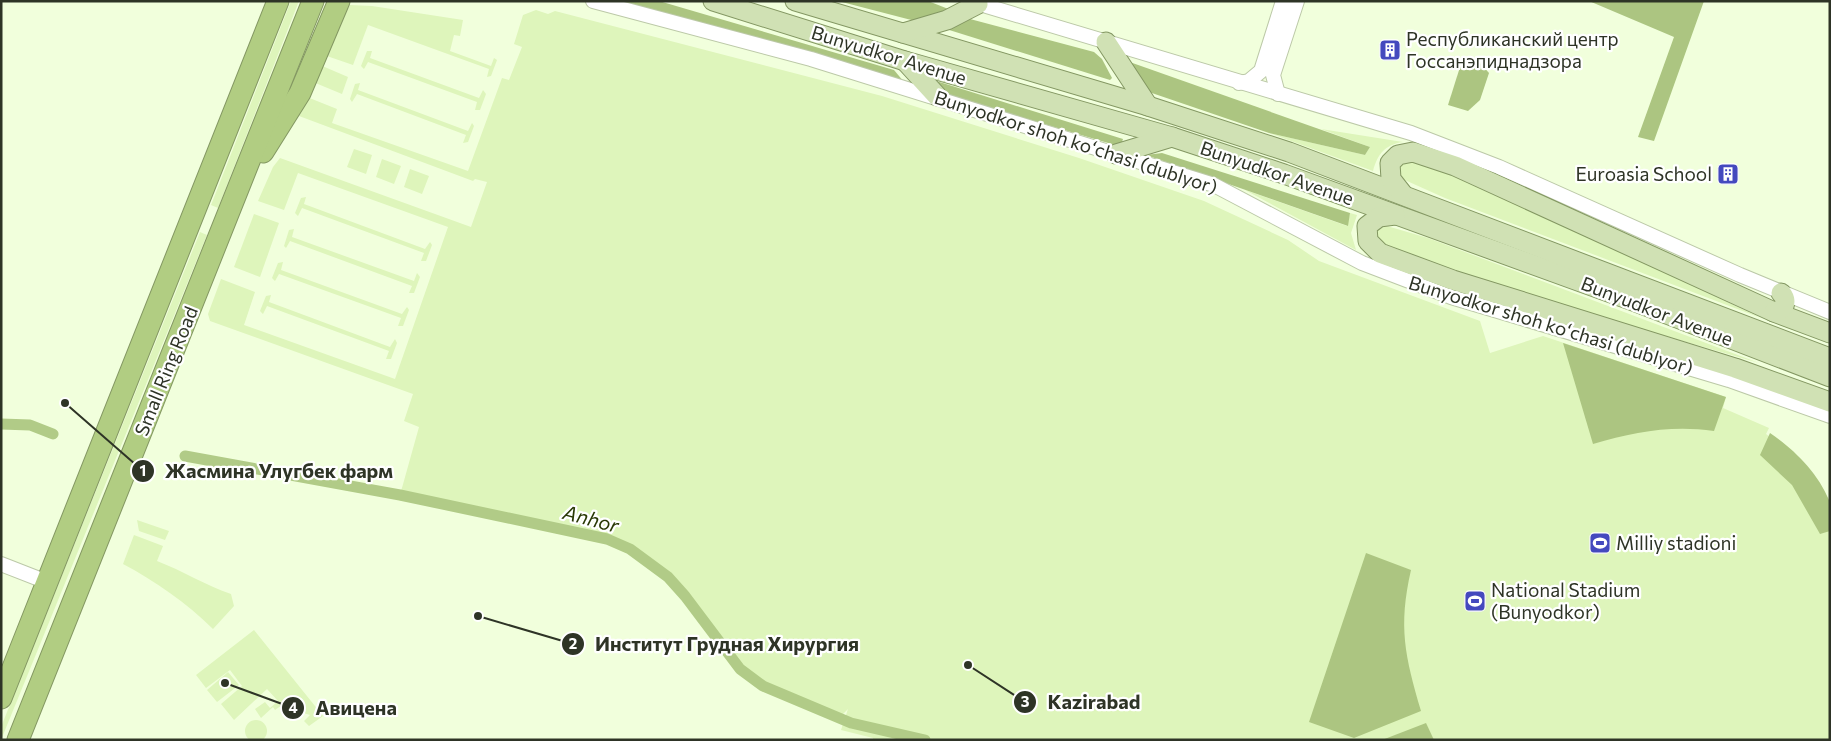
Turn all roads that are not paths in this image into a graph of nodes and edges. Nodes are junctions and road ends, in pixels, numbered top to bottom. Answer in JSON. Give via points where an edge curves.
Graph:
{"nodes":[{"id":1,"x":313,"y":1,"type":"edge"},
{"id":2,"x":346,"y":1,"type":"edge"},
{"id":3,"x":593,"y":1,"type":"edge"},
{"id":4,"x":713,"y":1,"type":"edge"},
{"id":5,"x":795,"y":1,"type":"edge"},
{"id":6,"x":1283,"y":1,"type":"edge"},
{"id":7,"x":1297,"y":1,"type":"edge"},
{"id":8,"x":277,"y":3,"type":"edge"},
{"id":9,"x":974,"y":3,"type":"edge"},
{"id":10,"x":335,"y":10,"type":"edge"},
{"id":11,"x":903,"y":33,"type":"junction"},
{"id":12,"x":1106,"y":42,"type":"junction"},
{"id":13,"x":906,"y":61,"type":"junction"},
{"id":14,"x":1267,"y":73,"type":"junction"},
{"id":15,"x":1239,"y":83,"type":"junction"},
{"id":16,"x":1278,"y":94,"type":"junction"},
{"id":17,"x":937,"y":96,"type":"junction"},
{"id":18,"x":1148,"y":106,"type":"junction"},
{"id":19,"x":1172,"y":137,"type":"junction"},
{"id":20,"x":1116,"y":154,"type":"junction"},
{"id":21,"x":1402,"y":193,"type":"junction"},
{"id":22,"x":234,"y":199,"type":"junction"},
{"id":23,"x":1395,"y":215,"type":"junction"},
{"id":24,"x":189,"y":227,"type":"junction"},
{"id":25,"x":218,"y":240,"type":"junction"},
{"id":26,"x":1636,"y":293,"type":"junction"},
{"id":27,"x":1781,"y":293,"type":"junction"},
{"id":28,"x":1774,"y":312,"type":"junction"},
{"id":29,"x":1830,"y":312,"type":"edge"},
{"id":30,"x":1830,"y":333,"type":"edge"},
{"id":31,"x":1830,"y":358,"type":"edge"},
{"id":32,"x":1830,"y":377,"type":"edge"},
{"id":33,"x":1830,"y":402,"type":"edge"},
{"id":34,"x":1830,"y":416,"type":"edge"},
{"id":35,"x":1,"y":564,"type":"edge"},
{"id":36,"x":47,"y":582,"type":"junction"},
{"id":37,"x":1,"y":698,"type":"edge"},
{"id":38,"x":18,"y":740,"type":"edge"}],
"edges":[{"from":1,"to":22,"type":"highway","name":"Small Ring Road"},
{"from":2,"to":10,"type":"highway"},
{"from":3,"to":17,"type":"street","name":"Bunyodkor shoh koʻchasi (dublyor)"},
{"from":4,"to":13,"type":"main road","name":"Bunyudkor Avenue"},
{"from":5,"to":11,"type":"main road","name":"Bunyudkor Avenue"},
{"from":6,"to":14,"type":"street"},
{"from":7,"to":14,"type":"street"},
{"from":8,"to":24,"type":"highway","name":"Small Ring Road"},
{"from":9,"to":11,"type":"main road","via":[[947,20]]},
{"from":9,"to":12,"type":"street"},
{"from":10,"to":22,"type":"highway","via":[[300,93]]},
{"from":11,"to":18,"type":"main road","name":"Bunyudkor Avenue"},
{"from":12,"to":15,"type":"street"},
{"from":12,"to":18,"type":"main road"},
{"from":13,"to":17,"type":"main road"},
{"from":13,"to":19,"type":"main road","name":"Bunyudkor Avenue"},
{"from":14,"to":15,"type":"street"},
{"from":14,"to":16,"type":"street"},
{"from":15,"to":16,"type":"street"},
{"from":16,"to":27,"type":"street","via":[[1455,149]]},
{"from":17,"to":20,"type":"street","name":"Bunyodkor shoh koʻchasi (dublyor)"},
{"from":18,"to":21,"type":"main road","name":"Bunyudkor Avenue"},
{"from":19,"to":20,"type":"main road"},
{"from":19,"to":23,"type":"main road","name":"Bunyudkor Avenue"},
{"from":20,"to":34,"type":"street","name":"Bunyodkor shoh koʻchasi (dublyor)","via":[[1214,185],[1362,263],[1451,297],[1729,380]]},
{"from":21,"to":26,"type":"main road","name":"Bunyudkor Avenue"},
{"from":21,"to":28,"type":"main road","via":[[1391,179],[1390,163],[1401,153],[1417,152],[1495,183]]},
{"from":22,"to":25,"type":"highway","name":"Small Ring Road"},
{"from":23,"to":26,"type":"main road","name":"Bunyudkor Avenue"},
{"from":23,"to":33,"type":"main road","via":[[1379,217],[1368,226],[1368,241],[1380,252],[1452,280],[1735,368]]},
{"from":24,"to":25,"type":"highway","via":[[198,221],[210,221],[216,228]]},
{"from":24,"to":36,"type":"highway","name":"Small Ring Road"},
{"from":25,"to":38,"type":"highway","name":"Small Ring Road"},
{"from":26,"to":31,"type":"main road","name":"Bunyudkor Avenue"},
{"from":26,"to":32,"type":"main road","name":"Bunyudkor Avenue"},
{"from":27,"to":28,"type":"main road","via":[[1785,305]]},
{"from":27,"to":29,"type":"street"},
{"from":28,"to":30,"type":"main road"},
{"from":35,"to":36,"type":"street"},
{"from":36,"to":37,"type":"highway","name":"Small Ring Road"}]}
